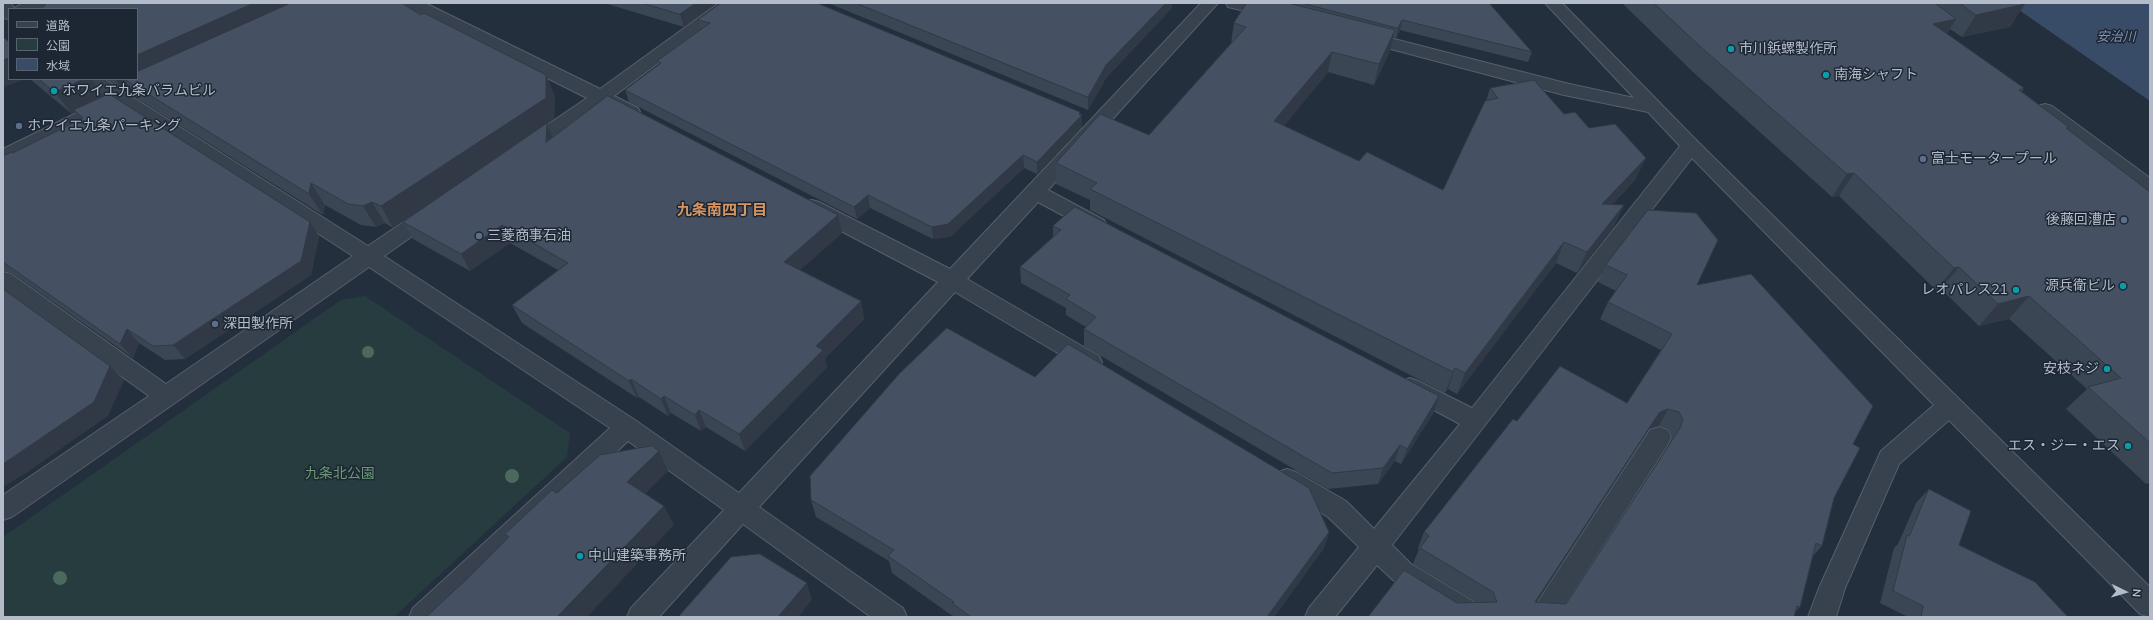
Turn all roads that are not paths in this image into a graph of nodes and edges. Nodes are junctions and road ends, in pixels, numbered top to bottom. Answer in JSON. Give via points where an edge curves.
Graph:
{"nodes":[{"id":1,"x":40,"y":3,"type":"edge"},
{"id":2,"x":412,"y":3,"type":"edge"},
{"id":3,"x":730,"y":3,"type":"edge"},
{"id":4,"x":1210,"y":3,"type":"edge"},
{"id":5,"x":1234,"y":3,"type":"edge"},
{"id":6,"x":1553,"y":3,"type":"edge"},
{"id":7,"x":25,"y":8,"type":"edge"},
{"id":8,"x":1288,"y":17,"type":"edge"},
{"id":9,"x":1349,"y":33,"type":"edge"},
{"id":10,"x":93,"y":80,"type":"edge"},
{"id":11,"x":143,"y":89,"type":"edge"},
{"id":12,"x":601,"y":97,"type":"junction"},
{"id":13,"x":122,"y":98,"type":"junction"},
{"id":14,"x":2029,"y":98,"type":"edge"},
{"id":15,"x":1655,"y":108,"type":"junction"},
{"id":16,"x":650,"y":122,"type":"edge"},
{"id":17,"x":1691,"y":146,"type":"junction"},
{"id":18,"x":3,"y":157,"type":"edge"},
{"id":19,"x":510,"y":158,"type":"edge"},
{"id":20,"x":2150,"y":188,"type":"edge"},
{"id":21,"x":1035,"y":192,"type":"junction"},
{"id":22,"x":792,"y":196,"type":"edge"},
{"id":23,"x":446,"y":203,"type":"edge"},
{"id":24,"x":1112,"y":232,"type":"edge"},
{"id":25,"x":368,"y":256,"type":"junction"},
{"id":26,"x":3,"y":280,"type":"edge"},
{"id":27,"x":954,"y":280,"type":"junction"},
{"id":28,"x":1104,"y":370,"type":"edge"},
{"id":29,"x":1392,"y":377,"type":"edge"},
{"id":30,"x":166,"y":396,"type":"junction"},
{"id":31,"x":1951,"y":404,"type":"junction"},
{"id":32,"x":1476,"y":421,"type":"junction"},
{"id":33,"x":627,"y":427,"type":"junction"},
{"id":34,"x":1659,"y":437,"type":"dead end"},
{"id":35,"x":1268,"y":468,"type":"edge"},
{"id":36,"x":742,"y":508,"type":"junction"},
{"id":37,"x":3,"y":509,"type":"edge"},
{"id":38,"x":1374,"y":547,"type":"junction"},
{"id":39,"x":2150,"y":606,"type":"edge"},
{"id":40,"x":423,"y":617,"type":"edge"},
{"id":41,"x":641,"y":617,"type":"edge"},
{"id":42,"x":893,"y":617,"type":"edge"},
{"id":43,"x":1319,"y":617,"type":"edge"},
{"id":44,"x":1474,"y":617,"type":"edge"},
{"id":45,"x":1542,"y":617,"type":"edge"},
{"id":46,"x":1822,"y":617,"type":"edge"}],
"edges":[{"from":1,"to":7,"type":"street"},
{"from":2,"to":12,"type":"street"},
{"from":3,"to":12,"type":"street"},
{"from":4,"to":21,"type":"street","via":[[1092,120]]},
{"from":5,"to":8,"type":"street"},
{"from":6,"to":15,"type":"street"},
{"from":9,"to":15,"type":"street","via":[[1564,88]]},
{"from":10,"to":13,"type":"street"},
{"from":11,"to":13,"type":"street"},
{"from":12,"to":16,"type":"street"},
{"from":12,"to":19,"type":"street"},
{"from":13,"to":18,"type":"street"},
{"from":13,"to":25,"type":"street"},
{"from":14,"to":20,"type":"street"},
{"from":15,"to":17,"type":"street"},
{"from":17,"to":31,"type":"street"},
{"from":17,"to":32,"type":"street"},
{"from":21,"to":24,"type":"street"},
{"from":21,"to":27,"type":"street"},
{"from":22,"to":27,"type":"street"},
{"from":23,"to":25,"type":"street"},
{"from":25,"to":30,"type":"street"},
{"from":25,"to":33,"type":"street"},
{"from":26,"to":30,"type":"street"},
{"from":27,"to":28,"type":"street"},
{"from":27,"to":36,"type":"street"},
{"from":29,"to":32,"type":"street"},
{"from":30,"to":37,"type":"street"},
{"from":31,"to":39,"type":"street"},
{"from":31,"to":46,"type":"street","via":[[1890,458],[1832,588]]},
{"from":32,"to":38,"type":"street"},
{"from":33,"to":36,"type":"street"},
{"from":33,"to":40,"type":"street"},
{"from":34,"to":45,"type":"street"},
{"from":35,"to":38,"type":"street","via":[[1337,509]]},
{"from":36,"to":41,"type":"street"},
{"from":36,"to":42,"type":"street"},
{"from":38,"to":43,"type":"street"},
{"from":38,"to":44,"type":"street","via":[[1402,572]]}]}
